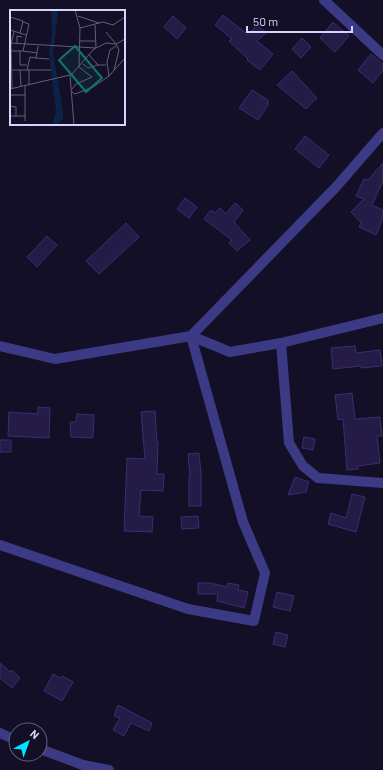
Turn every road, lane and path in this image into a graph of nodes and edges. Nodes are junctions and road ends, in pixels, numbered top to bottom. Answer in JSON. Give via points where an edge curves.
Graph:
{"nodes":[{"id":1,"x":324,"y":0,"type":"edge"},
{"id":2,"x":383,"y":55,"type":"edge"},
{"id":3,"x":383,"y":134,"type":"edge"},
{"id":4,"x":383,"y":318,"type":"edge"},
{"id":5,"x":191,"y":336,"type":"junction"},
{"id":6,"x":281,"y":343,"type":"junction"},
{"id":7,"x":0,"y":346,"type":"edge"},
{"id":8,"x":383,"y":483,"type":"edge"},
{"id":9,"x":0,"y":545,"type":"edge"},
{"id":10,"x":48,"y":752,"type":"edge"},
{"id":11,"x":109,"y":770,"type":"edge"}],
"edges":[{"from":1,"to":2,"type":"street"},
{"from":3,"to":5,"type":"street","via":[[336,187]]},
{"from":4,"to":6,"type":"street"},
{"from":5,"to":6,"type":"street","via":[[230,352]]},
{"from":5,"to":7,"type":"street","via":[[55,359]]},
{"from":5,"to":9,"type":"street","via":[[243,522],[265,573],[254,621],[188,609]]},
{"from":6,"to":8,"type":"street","via":[[289,442],[303,466],[318,478]]},
{"from":10,"to":11,"type":"street","via":[[83,765]]}]}
